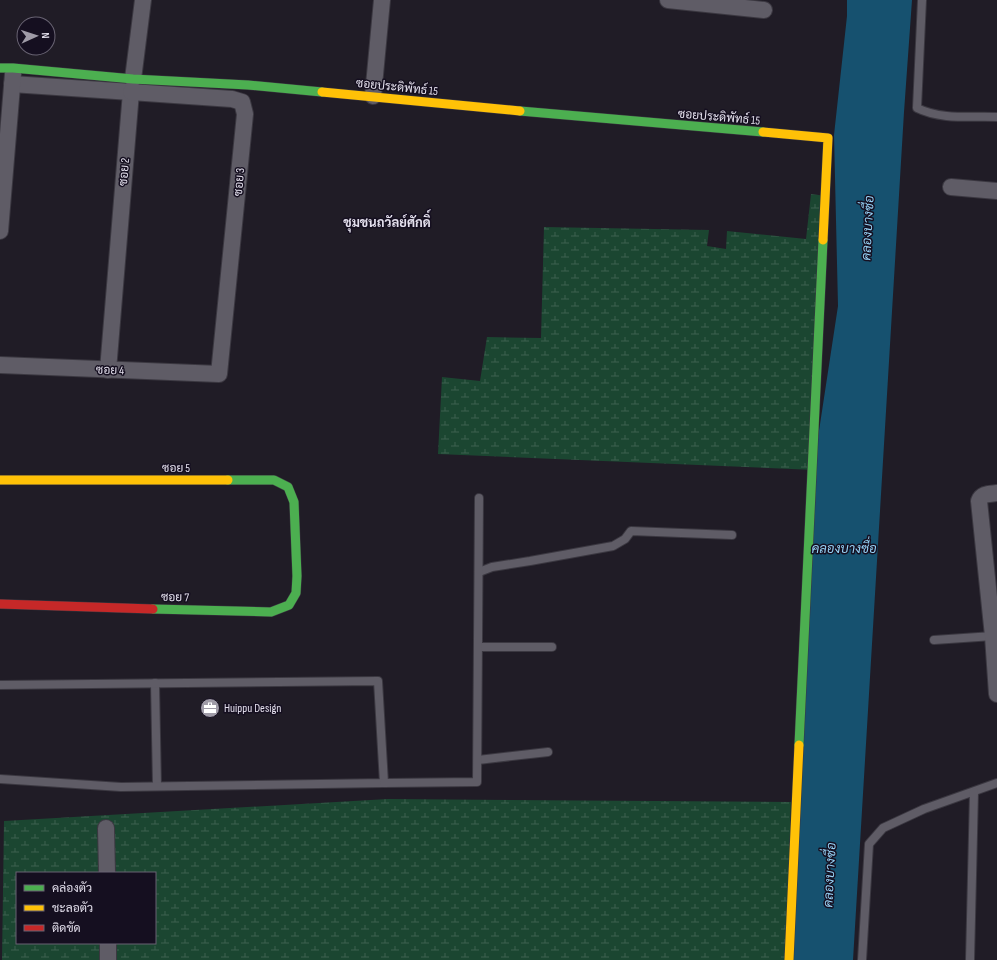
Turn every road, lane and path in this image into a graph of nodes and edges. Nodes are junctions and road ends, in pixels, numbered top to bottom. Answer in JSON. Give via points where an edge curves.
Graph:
{"nodes":[{"id":1,"x":143,"y":0,"type":"edge"},
{"id":2,"x":382,"y":0,"type":"edge"},
{"id":3,"x":668,"y":0,"type":"edge"},
{"id":4,"x":922,"y":0,"type":"edge"},
{"id":5,"x":764,"y":10,"type":"dead end"},
{"id":6,"x":6,"y":68,"type":"edge"},
{"id":7,"x":12,"y":84,"type":"junction"},
{"id":8,"x":132,"y":86,"type":"junction"},
{"id":9,"x":373,"y":96,"type":"junction"},
{"id":10,"x":997,"y":117,"type":"edge"},
{"id":11,"x":951,"y":188,"type":"dead end"},
{"id":12,"x":997,"y":191,"type":"edge"},
{"id":13,"x":0,"y":231,"type":"edge"},
{"id":14,"x":0,"y":365,"type":"edge"},
{"id":15,"x":108,"y":370,"type":"junction"},
{"id":16,"x":219,"y":374,"type":"joint"},
{"id":17,"x":0,"y":480,"type":"edge"},
{"id":18,"x":997,"y":493,"type":"edge"},
{"id":19,"x":479,"y":498,"type":"dead end"},
{"id":20,"x":732,"y":535,"type":"dead end"},
{"id":21,"x":296,"y":549,"type":"joint"},
{"id":22,"x":479,"y":572,"type":"junction"},
{"id":23,"x":0,"y":604,"type":"edge"},
{"id":24,"x":993,"y":636,"type":"junction"},
{"id":25,"x":934,"y":640,"type":"dead end"},
{"id":26,"x":478,"y":647,"type":"junction"},
{"id":27,"x":552,"y":647,"type":"dead end"},
{"id":28,"x":155,"y":683,"type":"junction"},
{"id":29,"x":0,"y":685,"type":"edge"},
{"id":30,"x":997,"y":694,"type":"edge"},
{"id":31,"x":548,"y":752,"type":"dead end"},
{"id":32,"x":478,"y":760,"type":"junction"},
{"id":33,"x":0,"y":779,"type":"edge"},
{"id":34,"x":384,"y":783,"type":"junction"},
{"id":35,"x":997,"y":783,"type":"edge"},
{"id":36,"x":157,"y":786,"type":"junction"},
{"id":37,"x":974,"y":792,"type":"junction"},
{"id":38,"x":106,"y":828,"type":"dead end"},
{"id":39,"x":107,"y":872,"type":"edge"},
{"id":40,"x":108,"y":944,"type":"edge"},
{"id":41,"x":108,"y":960,"type":"edge"},
{"id":42,"x":789,"y":960,"type":"edge"},
{"id":43,"x":862,"y":960,"type":"edge"},
{"id":44,"x":970,"y":960,"type":"edge"}],
"edges":[{"from":1,"to":8,"type":"street","name":"ซอย 2"},
{"from":2,"to":9,"type":"street"},
{"from":3,"to":5,"type":"street"},
{"from":4,"to":10,"type":"lane","via":[[917,108],[927,113]]},
{"from":6,"to":7,"type":"street"},
{"from":6,"to":8,"type":"street","name":"ซอยประดิพัทธ์ 15"},
{"from":7,"to":8,"type":"street"},
{"from":7,"to":13,"type":"street"},
{"from":8,"to":9,"type":"street","name":"ซอยประดิพัทธ์ 15","via":[[248,85]]},
{"from":8,"to":15,"type":"street","name":"ซอย 2"},
{"from":8,"to":16,"type":"street","name":"ซอย 3","via":[[242,102],[245,114]]},
{"from":9,"to":42,"type":"street","name":"ซอยประดิพัทธ์ 15","via":[[828,138]]},
{"from":11,"to":12,"type":"street"},
{"from":14,"to":15,"type":"street","name":"ซอย 4"},
{"from":15,"to":16,"type":"street","name":"ซอย 4"},
{"from":17,"to":21,"type":"street","name":"ซอย 5","via":[[274,480],[288,487],[294,502]]},
{"from":18,"to":24,"type":"street","via":[[980,497]]},
{"from":19,"to":22,"type":"lane"},
{"from":20,"to":22,"type":"lane","via":[[631,531],[625,539],[613,546],[492,567]]},
{"from":21,"to":23,"type":"street","name":"ซอย 7","via":[[296,593],[289,605],[271,612]]},
{"from":22,"to":26,"type":"lane"},
{"from":24,"to":25,"type":"lane"},
{"from":24,"to":30,"type":"street"},
{"from":26,"to":27,"type":"lane"},
{"from":26,"to":32,"type":"lane"},
{"from":28,"to":29,"type":"lane"},
{"from":28,"to":34,"type":"lane","via":[[378,681]]},
{"from":28,"to":36,"type":"lane"},
{"from":31,"to":32,"type":"lane"},
{"from":32,"to":34,"type":"lane","via":[[477,782]]},
{"from":33,"to":36,"type":"lane","via":[[120,787]]},
{"from":34,"to":36,"type":"lane"},
{"from":35,"to":37,"type":"lane"},
{"from":37,"to":43,"type":"lane","via":[[924,809],[882,828],[869,844]]},
{"from":37,"to":44,"type":"lane"},
{"from":38,"to":39,"type":"street"},
{"from":40,"to":41,"type":"street"}]}
